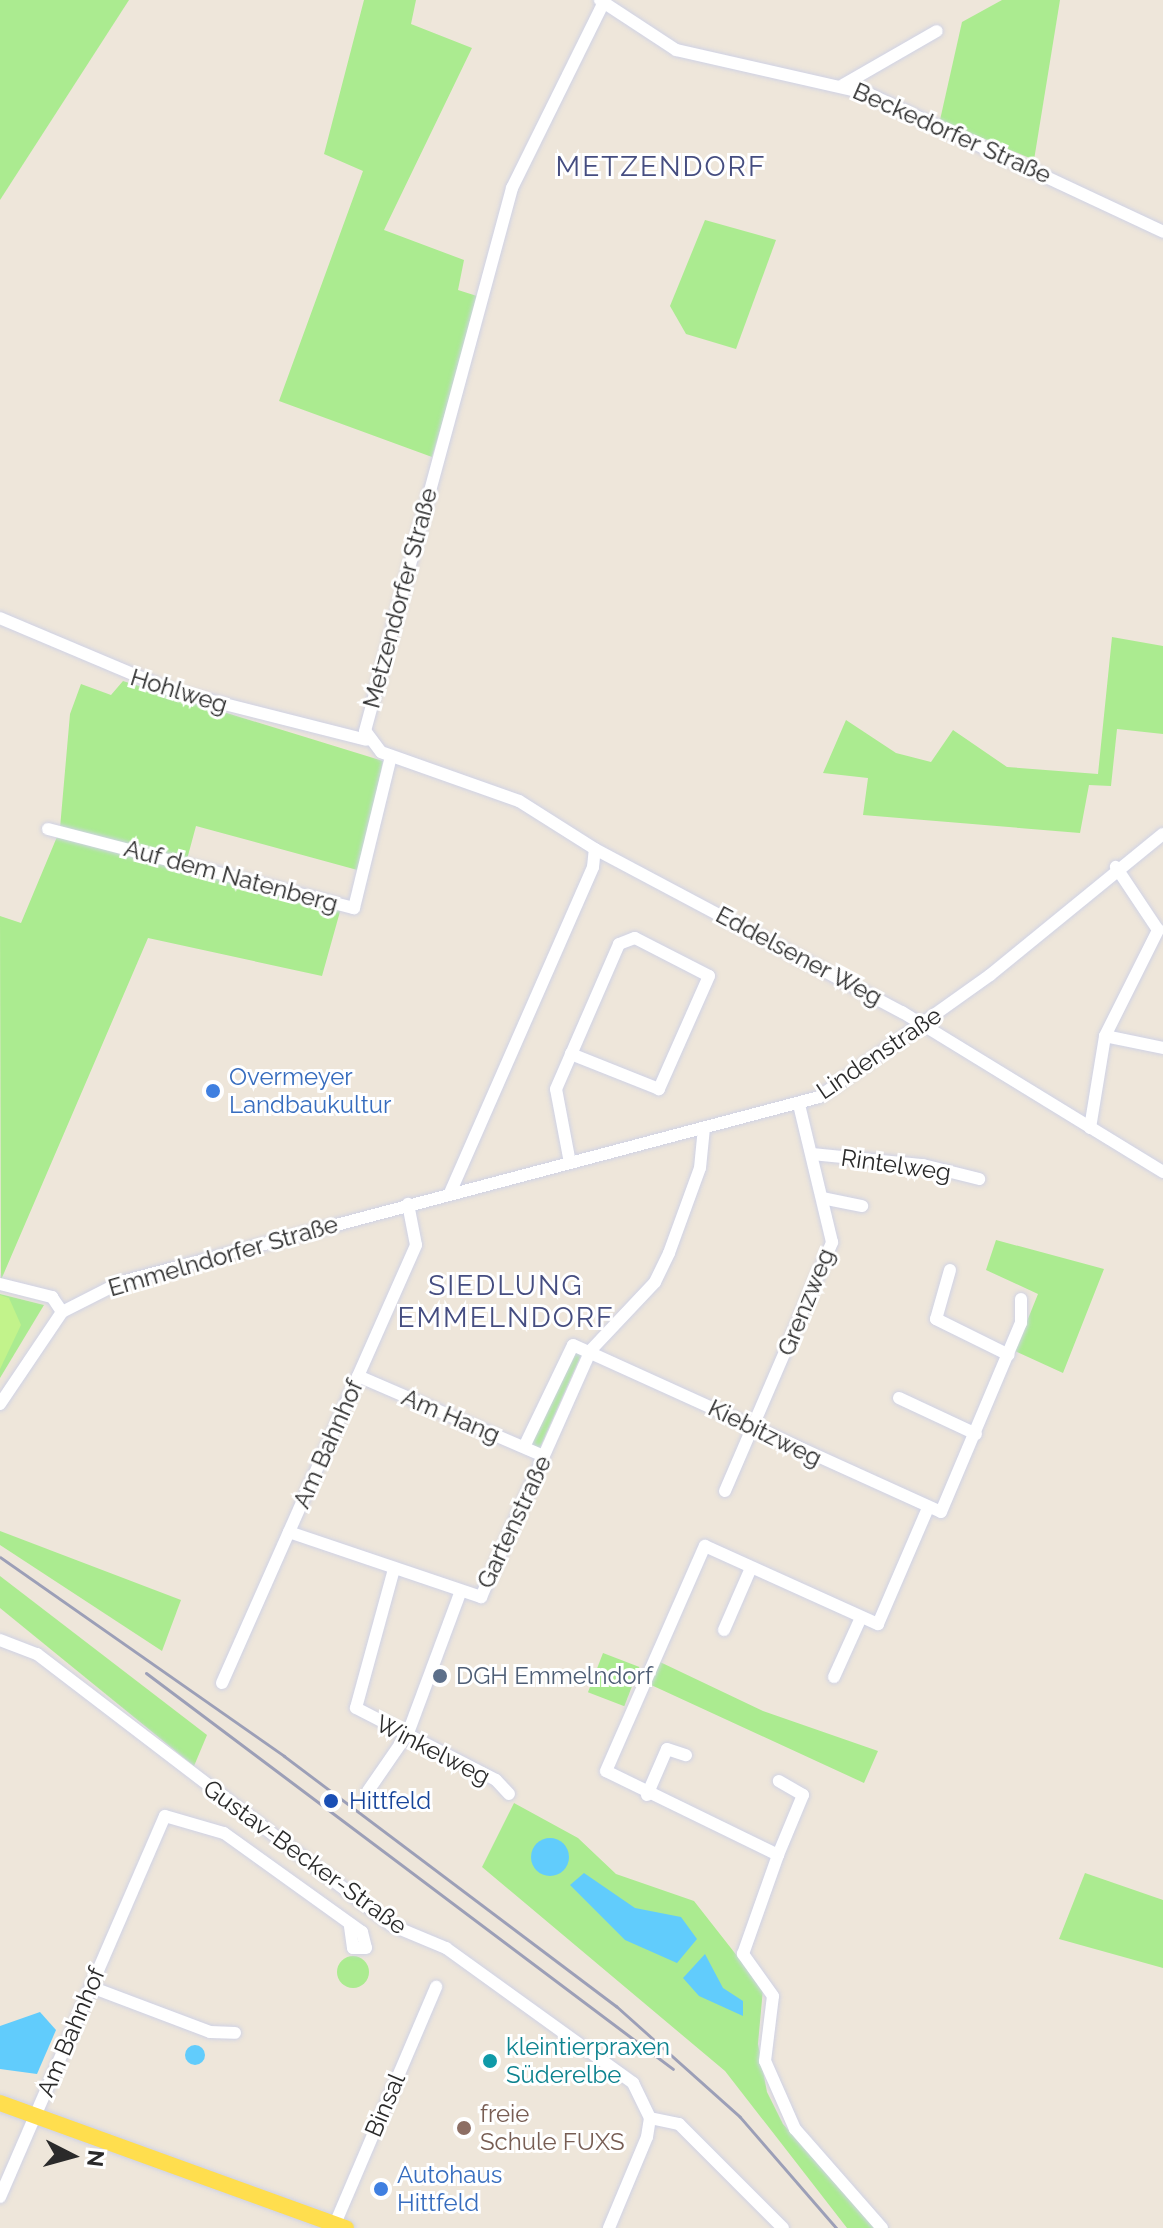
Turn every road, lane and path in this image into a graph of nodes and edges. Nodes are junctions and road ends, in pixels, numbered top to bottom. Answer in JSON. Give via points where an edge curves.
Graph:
{"nodes":[{"id":1,"x":601,"y":3,"type":"edge"},
{"id":2,"x":937,"y":31,"type":"dead end"},
{"id":3,"x":843,"y":85,"type":"junction"},
{"id":4,"x":1163,"y":232,"type":"edge"},
{"id":5,"x":0,"y":618,"type":"edge"},
{"id":6,"x":366,"y":740,"type":"junction"},
{"id":7,"x":391,"y":756,"type":"junction"},
{"id":8,"x":48,"y":829,"type":"dead end"},
{"id":9,"x":1163,"y":834,"type":"edge"},
{"id":10,"x":595,"y":849,"type":"junction"},
{"id":11,"x":1116,"y":867,"type":"junction"},
{"id":12,"x":1160,"y":930,"type":"edge"},
{"id":13,"x":923,"y":1025,"type":"junction"},
{"id":14,"x":1105,"y":1036,"type":"junction"},
{"id":15,"x":1163,"y":1048,"type":"edge"},
{"id":16,"x":571,"y":1054,"type":"junction"},
{"id":17,"x":799,"y":1105,"type":"junction"},
{"id":18,"x":704,"y":1128,"type":"junction"},
{"id":19,"x":1090,"y":1128,"type":"junction"},
{"id":20,"x":812,"y":1154,"type":"junction"},
{"id":21,"x":570,"y":1163,"type":"junction"},
{"id":22,"x":1163,"y":1172,"type":"edge"},
{"id":23,"x":979,"y":1179,"type":"dead end"},
{"id":24,"x":450,"y":1193,"type":"junction"},
{"id":25,"x":822,"y":1198,"type":"junction"},
{"id":26,"x":408,"y":1204,"type":"junction"},
{"id":27,"x":862,"y":1206,"type":"dead end"},
{"id":28,"x":950,"y":1270,"type":"dead end"},
{"id":29,"x":0,"y":1284,"type":"edge"},
{"id":30,"x":1021,"y":1299,"type":"dead end"},
{"id":31,"x":62,"y":1312,"type":"junction"},
{"id":32,"x":591,"y":1350,"type":"junction"},
{"id":33,"x":1009,"y":1355,"type":"junction"},
{"id":34,"x":358,"y":1376,"type":"junction"},
{"id":35,"x":899,"y":1398,"type":"dead end"},
{"id":36,"x":0,"y":1404,"type":"edge"},
{"id":37,"x":755,"y":1427,"type":"junction"},
{"id":38,"x":976,"y":1434,"type":"junction"},
{"id":39,"x":524,"y":1447,"type":"junction"},
{"id":40,"x":544,"y":1456,"type":"junction"},
{"id":41,"x":725,"y":1491,"type":"dead end"},
{"id":42,"x":927,"y":1510,"type":"junction"},
{"id":43,"x":289,"y":1532,"type":"junction"},
{"id":44,"x":751,"y":1568,"type":"junction"},
{"id":45,"x":394,"y":1569,"type":"junction"},
{"id":46,"x":460,"y":1593,"type":"junction"},
{"id":47,"x":859,"y":1622,"type":"junction"},
{"id":48,"x":724,"y":1630,"type":"dead end"},
{"id":49,"x":0,"y":1640,"type":"edge"},
{"id":50,"x":834,"y":1677,"type":"dead end"},
{"id":51,"x":222,"y":1683,"type":"dead end"},
{"id":52,"x":408,"y":1733,"type":"junction"},
{"id":53,"x":686,"y":1755,"type":"dead end"},
{"id":54,"x":779,"y":1781,"type":"dead end"},
{"id":55,"x":368,"y":1791,"type":"dead end"},
{"id":56,"x":509,"y":1794,"type":"dead end"},
{"id":57,"x":647,"y":1795,"type":"junction"},
{"id":58,"x":778,"y":1855,"type":"junction"},
{"id":59,"x":350,"y":1926,"type":"dead end"},
{"id":60,"x":91,"y":1987,"type":"junction"},
{"id":61,"x":436,"y":1987,"type":"dead end"},
{"id":62,"x":235,"y":2033,"type":"dead end"},
{"id":63,"x":0,"y":2103,"type":"edge"},
{"id":64,"x":35,"y":2116,"type":"junction"},
{"id":65,"x":650,"y":2118,"type":"junction"},
{"id":66,"x":0,"y":2197,"type":"edge"},
{"id":67,"x":340,"y":2226,"type":"edge"},
{"id":68,"x":609,"y":2228,"type":"edge"},
{"id":69,"x":783,"y":2228,"type":"edge"},
{"id":70,"x":882,"y":2228,"type":"edge"}],
"edges":[{"from":1,"to":3,"type":"street","name":"Beckedorfer Straße","via":[[676,50]]},
{"from":1,"to":6,"type":"street","name":"Metzendorfer Straße","via":[[512,188]]},
{"from":2,"to":3,"type":"street"},
{"from":3,"to":4,"type":"street","name":"Beckedorfer Straße"},
{"from":5,"to":6,"type":"street","name":"Hohlweg","via":[[146,682]]},
{"from":6,"to":7,"type":"street","name":"Metzendorfer Straße"},
{"from":7,"to":8,"type":"street","name":"Auf dem Natenberg","via":[[354,908]]},
{"from":7,"to":10,"type":"street","name":"Metzendorfer Straße","via":[[519,801]]},
{"from":9,"to":11,"type":"street","name":"Lindenstraße"},
{"from":10,"to":13,"type":"street","name":"Eddelsener Weg"},
{"from":10,"to":24,"type":"street","via":[[593,867]]},
{"from":11,"to":12,"type":"street"},
{"from":11,"to":13,"type":"street","name":"Lindenstraße"},
{"from":12,"to":14,"type":"street"},
{"from":13,"to":17,"type":"street","name":"Lindenstraße","via":[[837,1087]]},
{"from":13,"to":19,"type":"street","name":"Eddelsener Weg"},
{"from":14,"to":15,"type":"street"},
{"from":14,"to":19,"type":"street"},
{"from":16,"to":16,"type":"street","via":[[625,938],[709,976],[659,1089]]},
{"from":16,"to":21,"type":"street","via":[[554,1099]]},
{"from":17,"to":18,"type":"street","name":"Lindenstraße"},
{"from":17,"to":20,"type":"street","name":"Grenzweg"},
{"from":18,"to":21,"type":"street","name":"Lindenstraße"},
{"from":18,"to":32,"type":"street","name":"Gartenstraße","via":[[700,1168],[658,1276]]},
{"from":19,"to":22,"type":"street","name":"Eddelsener Weg"},
{"from":20,"to":23,"type":"street","name":"Rintelweg","via":[[923,1165]]},
{"from":20,"to":25,"type":"street","name":"Grenzweg"},
{"from":21,"to":24,"type":"street","name":"Lindenstraße"},
{"from":24,"to":26,"type":"street","name":"Emmelndorfer Straße"},
{"from":25,"to":27,"type":"street"},
{"from":25,"to":37,"type":"street","name":"Grenzweg","via":[[828,1255]]},
{"from":26,"to":31,"type":"street","name":"Emmelndorfer Straße","via":[[121,1282]]},
{"from":26,"to":34,"type":"street","name":"Am Bahnhof","via":[[416,1245]]},
{"from":28,"to":33,"type":"street","via":[[936,1319]]},
{"from":29,"to":31,"type":"street","via":[[52,1297]]},
{"from":30,"to":33,"type":"street"},
{"from":31,"to":36,"type":"street","name":"Emmelndorfer Straße"},
{"from":32,"to":37,"type":"street","name":"Kiebitzweg"},
{"from":32,"to":39,"type":"street","name":"Gartenstraße","via":[[568,1346]]},
{"from":32,"to":40,"type":"street","name":"Gartenstraße"},
{"from":33,"to":38,"type":"street"},
{"from":34,"to":39,"type":"street","name":"Am Hang"},
{"from":34,"to":43,"type":"street","name":"Am Bahnhof"},
{"from":35,"to":38,"type":"street"},
{"from":37,"to":41,"type":"street","name":"Grenzweg"},
{"from":37,"to":42,"type":"street","name":"Kiebitzweg"},
{"from":38,"to":42,"type":"street","name":"Kiebitzweg","via":[[941,1512]]},
{"from":39,"to":40,"type":"street","name":"Am Hang"},
{"from":40,"to":46,"type":"street","name":"Gartenstraße","via":[[486,1591],[474,1598]]},
{"from":42,"to":47,"type":"street","via":[[885,1617],[878,1624]]},
{"from":43,"to":45,"type":"street","name":"Gartenstraße"},
{"from":43,"to":51,"type":"street","name":"Am Bahnhof"},
{"from":44,"to":47,"type":"street"},
{"from":44,"to":48,"type":"street"},
{"from":44,"to":57,"type":"street","via":[[713,1548],[698,1552],[606,1771]]},
{"from":45,"to":46,"type":"street","name":"Gartenstraße"},
{"from":45,"to":52,"type":"street","name":"Winkelweg","via":[[354,1698],[362,1714]]},
{"from":46,"to":52,"type":"street"},
{"from":47,"to":50,"type":"street"},
{"from":49,"to":65,"type":"street","name":"Gustav-Becker-Straße","via":[[37,1654],[405,1933],[446,1948],[613,2067],[633,2083]]},
{"from":52,"to":55,"type":"street"},
{"from":52,"to":56,"type":"street","name":"Winkelweg"},
{"from":53,"to":57,"type":"street","via":[[667,1749]]},
{"from":54,"to":58,"type":"street","via":[[803,1795]]},
{"from":57,"to":58,"type":"street"},
{"from":58,"to":70,"type":"street","via":[[743,1954],[773,1996],[765,2061],[795,2129]]},
{"from":59,"to":60,"type":"street","name":"Am Bahnhof","via":[[224,1833],[165,1816]]},
{"from":60,"to":62,"type":"street","via":[[210,2032]]},
{"from":60,"to":64,"type":"street","name":"Am Bahnhof"},
{"from":61,"to":67,"type":"street","name":"Binsal"},
{"from":63,"to":64,"type":"main road"},
{"from":64,"to":66,"type":"street","name":"Am Bahnhof"},
{"from":64,"to":67,"type":"main road"},
{"from":65,"to":68,"type":"street"},
{"from":65,"to":69,"type":"street","via":[[679,2124]]}]}
